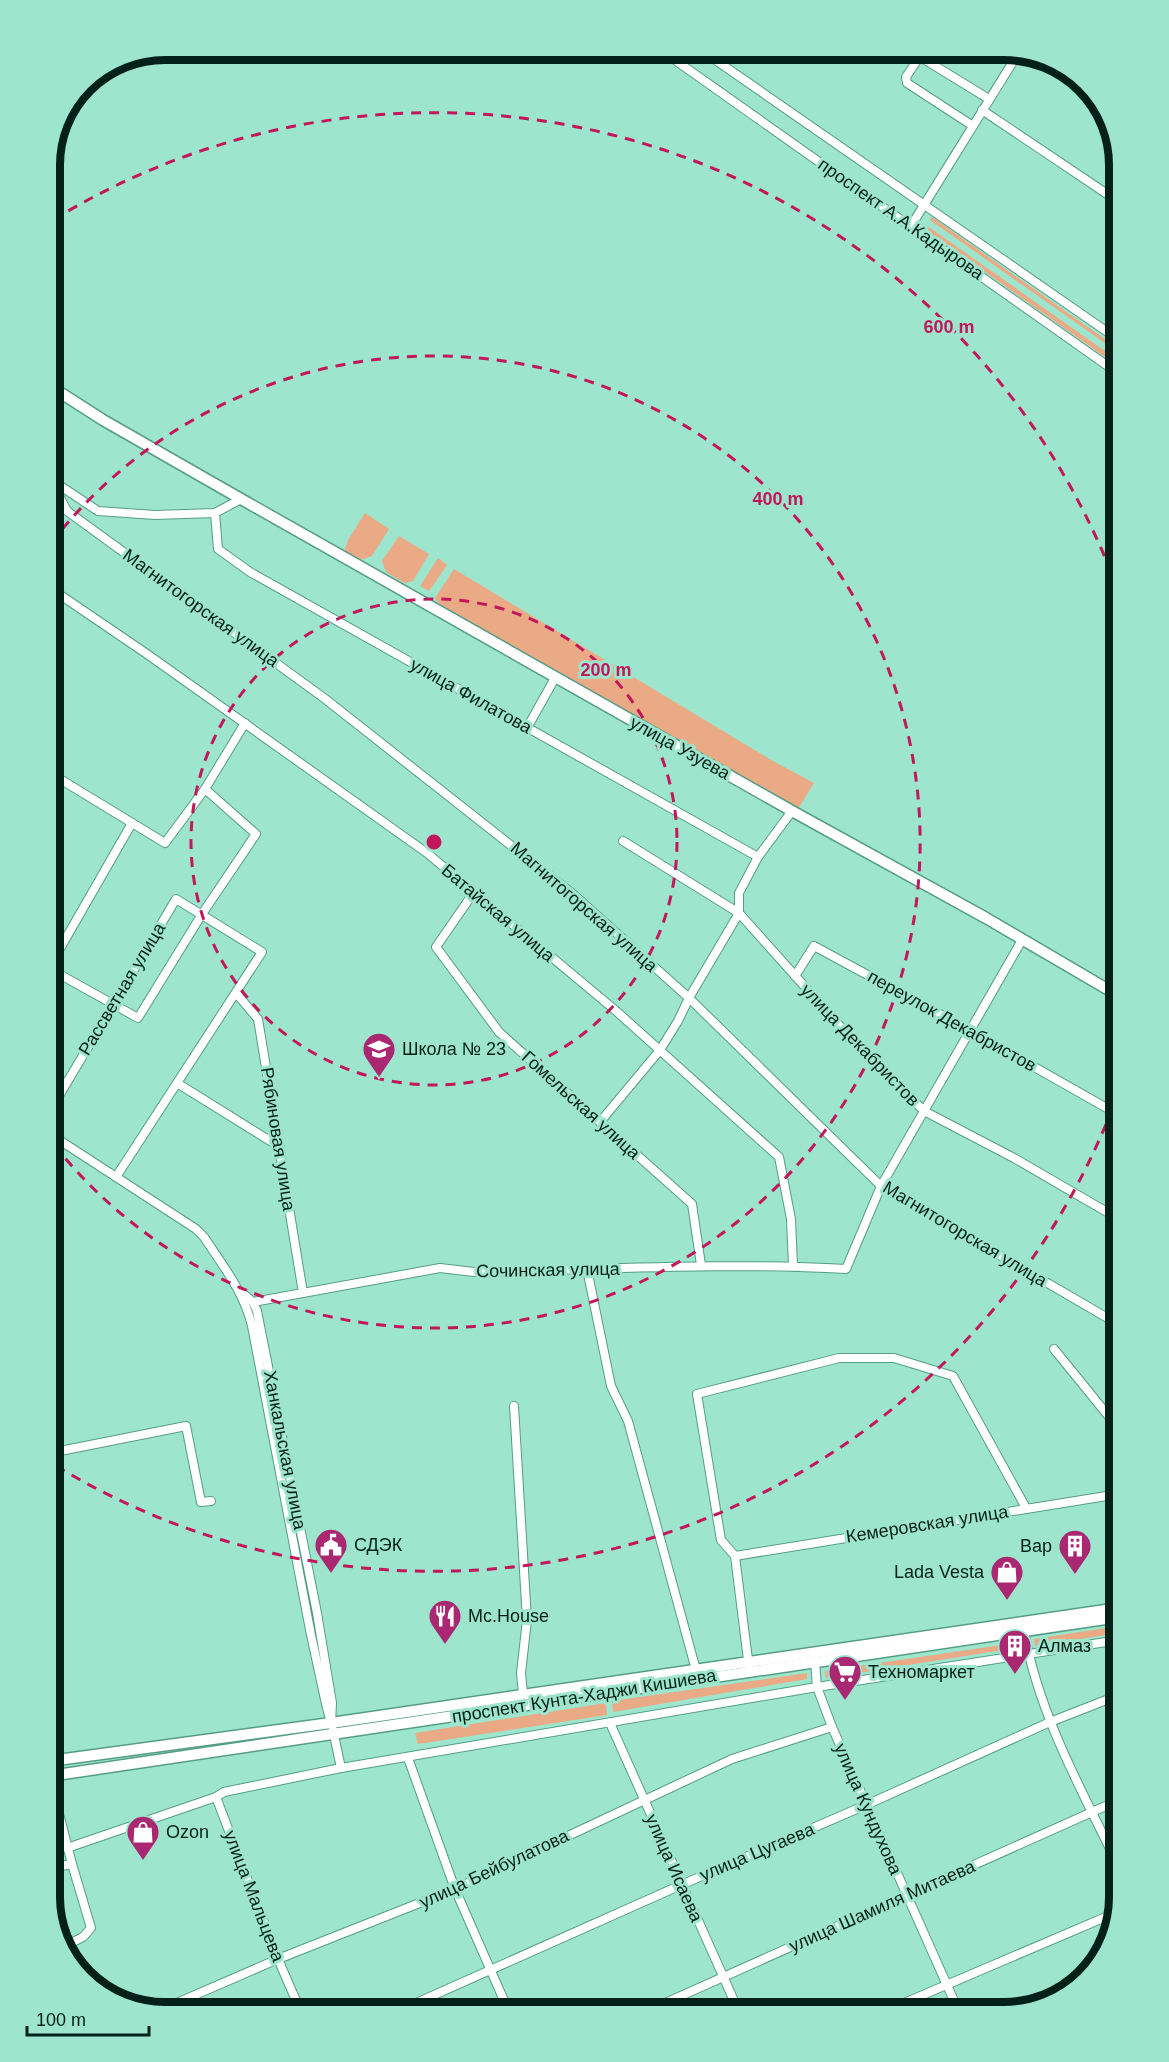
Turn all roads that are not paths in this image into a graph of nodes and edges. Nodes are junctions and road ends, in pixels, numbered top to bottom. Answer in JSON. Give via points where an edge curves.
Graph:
{"nodes":[{"id":1,"x":676,"y":60,"type":"edge"},
{"id":2,"x":685,"y":60,"type":"edge"},
{"id":3,"x":716,"y":60,"type":"edge"},
{"id":4,"x":917,"y":60,"type":"edge"},
{"id":5,"x":925,"y":60,"type":"edge"},
{"id":6,"x":1014,"y":60,"type":"edge"},
{"id":7,"x":682,"y":64,"type":"junction"},
{"id":8,"x":989,"y":99,"type":"junction"},
{"id":9,"x":982,"y":110,"type":"junction"},
{"id":10,"x":973,"y":126,"type":"junction"},
{"id":11,"x":1109,"y":195,"type":"edge"},
{"id":12,"x":925,"y":204,"type":"junction"},
{"id":13,"x":911,"y":226,"type":"junction"},
{"id":14,"x":1109,"y":332,"type":"edge"},
{"id":15,"x":1109,"y":367,"type":"edge"},
{"id":16,"x":60,"y":392,"type":"edge"},
{"id":17,"x":60,"y":486,"type":"edge"},
{"id":18,"x":60,"y":498,"type":"edge"},
{"id":19,"x":241,"y":499,"type":"junction"},
{"id":20,"x":215,"y":513,"type":"junction"},
{"id":21,"x":60,"y":595,"type":"edge"},
{"id":22,"x":555,"y":678,"type":"junction"},
{"id":23,"x":245,"y":723,"type":"junction"},
{"id":24,"x":527,"y":728,"type":"junction"},
{"id":25,"x":60,"y":779,"type":"edge"},
{"id":26,"x":205,"y":789,"type":"junction"},
{"id":27,"x":792,"y":811,"type":"junction"},
{"id":28,"x":132,"y":823,"type":"junction"},
{"id":29,"x":623,"y":841,"type":"dead end"},
{"id":30,"x":758,"y":857,"type":"junction"},
{"id":31,"x":474,"y":892,"type":"junction"},
{"id":32,"x":739,"y":913,"type":"junction"},
{"id":33,"x":202,"y":914,"type":"junction"},
{"id":34,"x":1022,"y":940,"type":"junction"},
{"id":35,"x":60,"y":950,"type":"edge"},
{"id":36,"x":60,"y":974,"type":"edge"},
{"id":37,"x":795,"y":976,"type":"junction"},
{"id":38,"x":1109,"y":990,"type":"edge"},
{"id":39,"x":236,"y":993,"type":"junction"},
{"id":40,"x":688,"y":998,"type":"junction"},
{"id":41,"x":112,"y":1004,"type":"junction"},
{"id":42,"x":971,"y":1031,"type":"junction"},
{"id":43,"x":660,"y":1050,"type":"junction"},
{"id":44,"x":60,"y":1080,"type":"edge"},
{"id":45,"x":177,"y":1083,"type":"junction"},
{"id":46,"x":66,"y":1084,"type":"junction"},
{"id":47,"x":60,"y":1094,"type":"edge"},
{"id":48,"x":1109,"y":1109,"type":"edge"},
{"id":49,"x":924,"y":1111,"type":"junction"},
{"id":50,"x":600,"y":1122,"type":"junction"},
{"id":51,"x":60,"y":1141,"type":"edge"},
{"id":52,"x":280,"y":1147,"type":"junction"},
{"id":53,"x":116,"y":1177,"type":"junction"},
{"id":54,"x":881,"y":1186,"type":"junction"},
{"id":55,"x":1109,"y":1213,"type":"edge"},
{"id":56,"x":701,"y":1265,"type":"junction"},
{"id":57,"x":793,"y":1266,"type":"junction"},
{"id":58,"x":587,"y":1269,"type":"junction"},
{"id":59,"x":240,"y":1291,"type":"junction"},
{"id":60,"x":303,"y":1293,"type":"junction"},
{"id":61,"x":253,"y":1302,"type":"junction"},
{"id":62,"x":1109,"y":1318,"type":"edge"},
{"id":63,"x":1054,"y":1349,"type":"dead end"},
{"id":64,"x":514,"y":1406,"type":"dead end"},
{"id":65,"x":1109,"y":1417,"type":"edge"},
{"id":66,"x":60,"y":1451,"type":"edge"},
{"id":67,"x":1109,"y":1496,"type":"edge"},
{"id":68,"x":211,"y":1500,"type":"dead end"},
{"id":69,"x":1026,"y":1508,"type":"junction"},
{"id":70,"x":735,"y":1556,"type":"junction"},
{"id":71,"x":1109,"y":1610,"type":"edge"},
{"id":72,"x":1109,"y":1618,"type":"edge"},
{"id":73,"x":1046,"y":1619,"type":"junction"},
{"id":74,"x":1024,"y":1631,"type":"junction"},
{"id":75,"x":1109,"y":1642,"type":"edge"},
{"id":76,"x":840,"y":1650,"type":"junction"},
{"id":77,"x":1029,"y":1654,"type":"junction"},
{"id":78,"x":815,"y":1662,"type":"junction"},
{"id":79,"x":749,"y":1667,"type":"junction"},
{"id":80,"x":696,"y":1670,"type":"junction"},
{"id":81,"x":817,"y":1687,"type":"junction"},
{"id":82,"x":523,"y":1694,"type":"junction"},
{"id":83,"x":1109,"y":1699,"type":"edge"},
{"id":84,"x":484,"y":1712,"type":"junction"},
{"id":85,"x":1050,"y":1722,"type":"junction"},
{"id":86,"x":610,"y":1723,"type":"junction"},
{"id":87,"x":832,"y":1727,"type":"junction"},
{"id":88,"x":332,"y":1728,"type":"junction"},
{"id":89,"x":408,"y":1758,"type":"junction"},
{"id":90,"x":60,"y":1761,"type":"edge"},
{"id":91,"x":340,"y":1768,"type":"junction"},
{"id":92,"x":60,"y":1775,"type":"edge"},
{"id":93,"x":216,"y":1797,"type":"junction"},
{"id":94,"x":643,"y":1799,"type":"junction"},
{"id":95,"x":1109,"y":1804,"type":"edge"},
{"id":96,"x":866,"y":1805,"type":"junction"},
{"id":97,"x":1092,"y":1812,"type":"junction"},
{"id":98,"x":60,"y":1816,"type":"edge"},
{"id":99,"x":1109,"y":1847,"type":"edge"},
{"id":100,"x":68,"y":1848,"type":"junction"},
{"id":101,"x":72,"y":1864,"type":"junction"},
{"id":102,"x":60,"y":1867,"type":"edge"},
{"id":103,"x":681,"y":1885,"type":"junction"},
{"id":104,"x":455,"y":1889,"type":"junction"},
{"id":105,"x":907,"y":1895,"type":"junction"},
{"id":106,"x":1107,"y":1915,"type":"edge"},
{"id":107,"x":71,"y":1943,"type":"edge"},
{"id":108,"x":278,"y":1959,"type":"junction"},
{"id":109,"x":490,"y":1970,"type":"junction"},
{"id":110,"x":723,"y":1978,"type":"junction"},
{"id":111,"x":947,"y":1984,"type":"junction"},
{"id":112,"x":179,"y":2002,"type":"edge"},
{"id":113,"x":297,"y":2002,"type":"edge"},
{"id":114,"x":418,"y":2002,"type":"edge"},
{"id":115,"x":504,"y":2002,"type":"edge"},
{"id":116,"x":668,"y":2002,"type":"edge"},
{"id":117,"x":734,"y":2002,"type":"edge"},
{"id":118,"x":906,"y":2002,"type":"edge"},
{"id":119,"x":954,"y":2002,"type":"edge"}],
"edges":[{"from":1,"to":7,"type":"street","name":"проспект А.А.Кадырова"},
{"from":2,"to":7,"type":"street"},
{"from":3,"to":12,"type":"street","name":"проспект А.А.Кадырова"},
{"from":4,"to":10,"type":"street","via":[[906,77],[907,84]]},
{"from":5,"to":8,"type":"street"},
{"from":6,"to":8,"type":"street"},
{"from":7,"to":13,"type":"street","name":"проспект А.А.Кадырова"},
{"from":8,"to":9,"type":"street"},
{"from":9,"to":10,"type":"street"},
{"from":9,"to":11,"type":"street"},
{"from":10,"to":12,"type":"street"},
{"from":12,"to":13,"type":"street"},
{"from":12,"to":14,"type":"street","name":"проспект А.А.Кадырова"},
{"from":13,"to":15,"type":"street","name":"проспект А.А.Кадырова"},
{"from":16,"to":19,"type":"main road","name":"улица Узуева"},
{"from":17,"to":20,"type":"street","via":[[98,511],[155,515]]},
{"from":18,"to":40,"type":"street","name":"Магнитогорская улица","via":[[67,511],[324,698],[440,788],[574,895]]},
{"from":19,"to":20,"type":"street"},
{"from":19,"to":22,"type":"main road","name":"улица Узуева"},
{"from":20,"to":24,"type":"street","name":"улица Филатова","via":[[218,549],[250,572]]},
{"from":21,"to":23,"type":"street","name":"Батайская улица"},
{"from":22,"to":24,"type":"street"},
{"from":22,"to":27,"type":"main road","name":"улица Узуева"},
{"from":23,"to":26,"type":"street"},
{"from":23,"to":31,"type":"street","name":"Батайская улица","via":[[427,853]]},
{"from":24,"to":30,"type":"street","name":"улица Филатова"},
{"from":25,"to":28,"type":"street"},
{"from":26,"to":28,"type":"street","via":[[165,843]]},
{"from":26,"to":33,"type":"street","name":"Рассветная улица","via":[[256,834]]},
{"from":27,"to":30,"type":"street"},
{"from":27,"to":34,"type":"main road","name":"улица Узуева"},
{"from":28,"to":35,"type":"street"},
{"from":29,"to":32,"type":"street","name":"улица Декабристов"},
{"from":30,"to":32,"type":"street","via":[[739,893]]},
{"from":31,"to":43,"type":"street","name":"Батайская улица"},
{"from":31,"to":50,"type":"street","name":"Гомельская улица","via":[[436,947],[499,1032]]},
{"from":32,"to":37,"type":"street","name":"улица Декабристов"},
{"from":32,"to":40,"type":"street"},
{"from":33,"to":39,"type":"street","via":[[262,952]]},
{"from":33,"to":41,"type":"street","name":"Рассветная улица","via":[[138,1018]]},
{"from":33,"to":41,"type":"street","name":"Рассветная улица","via":[[176,899]]},
{"from":34,"to":38,"type":"main road","name":"улица Узуева"},
{"from":34,"to":42,"type":"street"},
{"from":36,"to":41,"type":"street"},
{"from":37,"to":42,"type":"street","name":"переулок Декабристов","via":[[814,946]]},
{"from":37,"to":49,"type":"street","name":"улица Декабристов"},
{"from":39,"to":45,"type":"street"},
{"from":39,"to":52,"type":"street","name":"Рябиновая улица","via":[[258,1018]]},
{"from":40,"to":43,"type":"street"},
{"from":40,"to":54,"type":"street","name":"Магнитогорская улица"},
{"from":41,"to":46,"type":"street","name":"Рассветная улица"},
{"from":42,"to":48,"type":"street","name":"переулок Декабристов"},
{"from":42,"to":49,"type":"street"},
{"from":43,"to":50,"type":"street"},
{"from":43,"to":57,"type":"street","name":"Батайская улица","via":[[779,1157],[791,1219]]},
{"from":44,"to":46,"type":"street"},
{"from":45,"to":52,"type":"street"},
{"from":45,"to":53,"type":"street"},
{"from":46,"to":47,"type":"street","name":"Рассветная улица"},
{"from":49,"to":54,"type":"street"},
{"from":49,"to":55,"type":"street","name":"улица Декабристов"},
{"from":50,"to":56,"type":"street","name":"Гомельская улица","via":[[692,1204]]},
{"from":51,"to":53,"type":"street","name":"Ханкальская улица"},
{"from":52,"to":60,"type":"street","name":"Рябиновая улица"},
{"from":53,"to":59,"type":"street","name":"Ханкальская улица","via":[[196,1229]]},
{"from":54,"to":57,"type":"street","name":"Сочинская улица","via":[[846,1269]]},
{"from":54,"to":62,"type":"street","name":"Магнитогорская улица"},
{"from":56,"to":57,"type":"street","name":"Сочинская улица"},
{"from":56,"to":58,"type":"street","name":"Сочинская улица"},
{"from":58,"to":60,"type":"street","name":"Сочинская улица","via":[[474,1272],[440,1268]]},
{"from":58,"to":80,"type":"street","via":[[611,1386],[628,1421]]},
{"from":59,"to":61,"type":"street","name":"Ханкальская улица"},
{"from":59,"to":88,"type":"street","name":"Ханкальская улица","via":[[252,1326]]},
{"from":60,"to":61,"type":"street","name":"Сочинская улица"},
{"from":61,"to":88,"type":"street","name":"Ханкальская улица","via":[[317,1613],[332,1703]]},
{"from":63,"to":65,"type":"street"},
{"from":64,"to":82,"type":"street","via":[[527,1620],[521,1673]]},
{"from":66,"to":68,"type":"street","via":[[186,1426],[201,1502]]},
{"from":67,"to":69,"type":"street","name":"Кемеровская улица"},
{"from":69,"to":70,"type":"street","name":"Кемеровская улица"},
{"from":69,"to":70,"type":"street","via":[[953,1376],[894,1358],[839,1358],[697,1394],[722,1540]]},
{"from":70,"to":79,"type":"street"},
{"from":71,"to":73,"type":"main road","name":"проспект Кунта-Хаджи Кишиева"},
{"from":72,"to":74,"type":"main road","name":"проспект Кунта-Хаджи Кишиева"},
{"from":73,"to":74,"type":"street"},
{"from":73,"to":76,"type":"main road","name":"проспект Кунта-Хаджи Кишиева"},
{"from":74,"to":77,"type":"street"},
{"from":74,"to":78,"type":"main road","name":"проспект Кунта-Хаджи Кишиева"},
{"from":75,"to":77,"type":"street"},
{"from":76,"to":78,"type":"street"},
{"from":76,"to":79,"type":"main road","name":"проспект Кунта-Хаджи Кишиева"},
{"from":77,"to":81,"type":"street"},
{"from":77,"to":85,"type":"street"},
{"from":78,"to":79,"type":"main road","name":"проспект Кунта-Хаджи Кишиева"},
{"from":78,"to":81,"type":"street","name":"улица Кундухова"},
{"from":79,"to":80,"type":"main road","name":"проспект Кунта-Хаджи Кишиева"},
{"from":79,"to":84,"type":"main road","name":"проспект Кунта-Хаджи Кишиева"},
{"from":80,"to":82,"type":"main road","name":"проспект Кунта-Хаджи Кишиева"},
{"from":81,"to":86,"type":"street"},
{"from":81,"to":87,"type":"street","name":"улица Кундухова"},
{"from":82,"to":84,"type":"street"},
{"from":82,"to":88,"type":"main road","name":"проспект Кунта-Хаджи Кишиева"},
{"from":83,"to":85,"type":"street","name":"улица Цугаева"},
{"from":84,"to":88,"type":"main road","name":"проспект Кунта-Хаджи Кишиева"},
{"from":85,"to":96,"type":"street","name":"улица Цугаева"},
{"from":85,"to":97,"type":"street"},
{"from":86,"to":89,"type":"street"},
{"from":86,"to":94,"type":"street","name":"улица Исаева"},
{"from":87,"to":94,"type":"street","name":"улица Бейбулатова","via":[[732,1759]]},
{"from":87,"to":96,"type":"street","name":"улица Кундухова"},
{"from":88,"to":90,"type":"main road","name":"проспект Кунта-Хаджи Кишиева"},
{"from":88,"to":91,"type":"street"},
{"from":88,"to":92,"type":"main road","name":"проспект Кунта-Хаджи Кишиева"},
{"from":89,"to":91,"type":"street"},
{"from":89,"to":104,"type":"street"},
{"from":91,"to":93,"type":"street","via":[[233,1789]]},
{"from":93,"to":100,"type":"street"},
{"from":93,"to":108,"type":"street","name":"улица Мальцева"},
{"from":94,"to":103,"type":"street","name":"улица Исаева"},
{"from":94,"to":104,"type":"street","name":"улица Бейбулатова"},
{"from":95,"to":97,"type":"street","name":"улица Шамиля Митаева"},
{"from":96,"to":103,"type":"street","name":"улица Цугаева"},
{"from":96,"to":105,"type":"street","name":"улица Кундухова"},
{"from":97,"to":99,"type":"street"},
{"from":97,"to":105,"type":"street","name":"улица Шамиля Митаева"},
{"from":98,"to":100,"type":"street"},
{"from":100,"to":101,"type":"street"},
{"from":101,"to":102,"type":"street"},
{"from":101,"to":107,"type":"street","via":[[91,1928],[83,1938]]},
{"from":103,"to":109,"type":"street","name":"улица Цугаева"},
{"from":103,"to":110,"type":"street","name":"улица Исаева"},
{"from":104,"to":108,"type":"street","name":"улица Бейбулатова"},
{"from":104,"to":109,"type":"street"},
{"from":105,"to":110,"type":"street","name":"улица Шамиля Митаева"},
{"from":105,"to":111,"type":"street","name":"улица Кундухова"},
{"from":106,"to":111,"type":"street"},
{"from":108,"to":112,"type":"street","name":"улица Бейбулатова"},
{"from":108,"to":113,"type":"street","name":"улица Мальцева"},
{"from":109,"to":114,"type":"street","name":"улица Цугаева"},
{"from":109,"to":115,"type":"street"},
{"from":110,"to":116,"type":"street","name":"улица Шамиля Митаева"},
{"from":110,"to":117,"type":"street","name":"улица Исаева"},
{"from":111,"to":118,"type":"street"},
{"from":111,"to":119,"type":"street","name":"улица Кундухова"}]}
